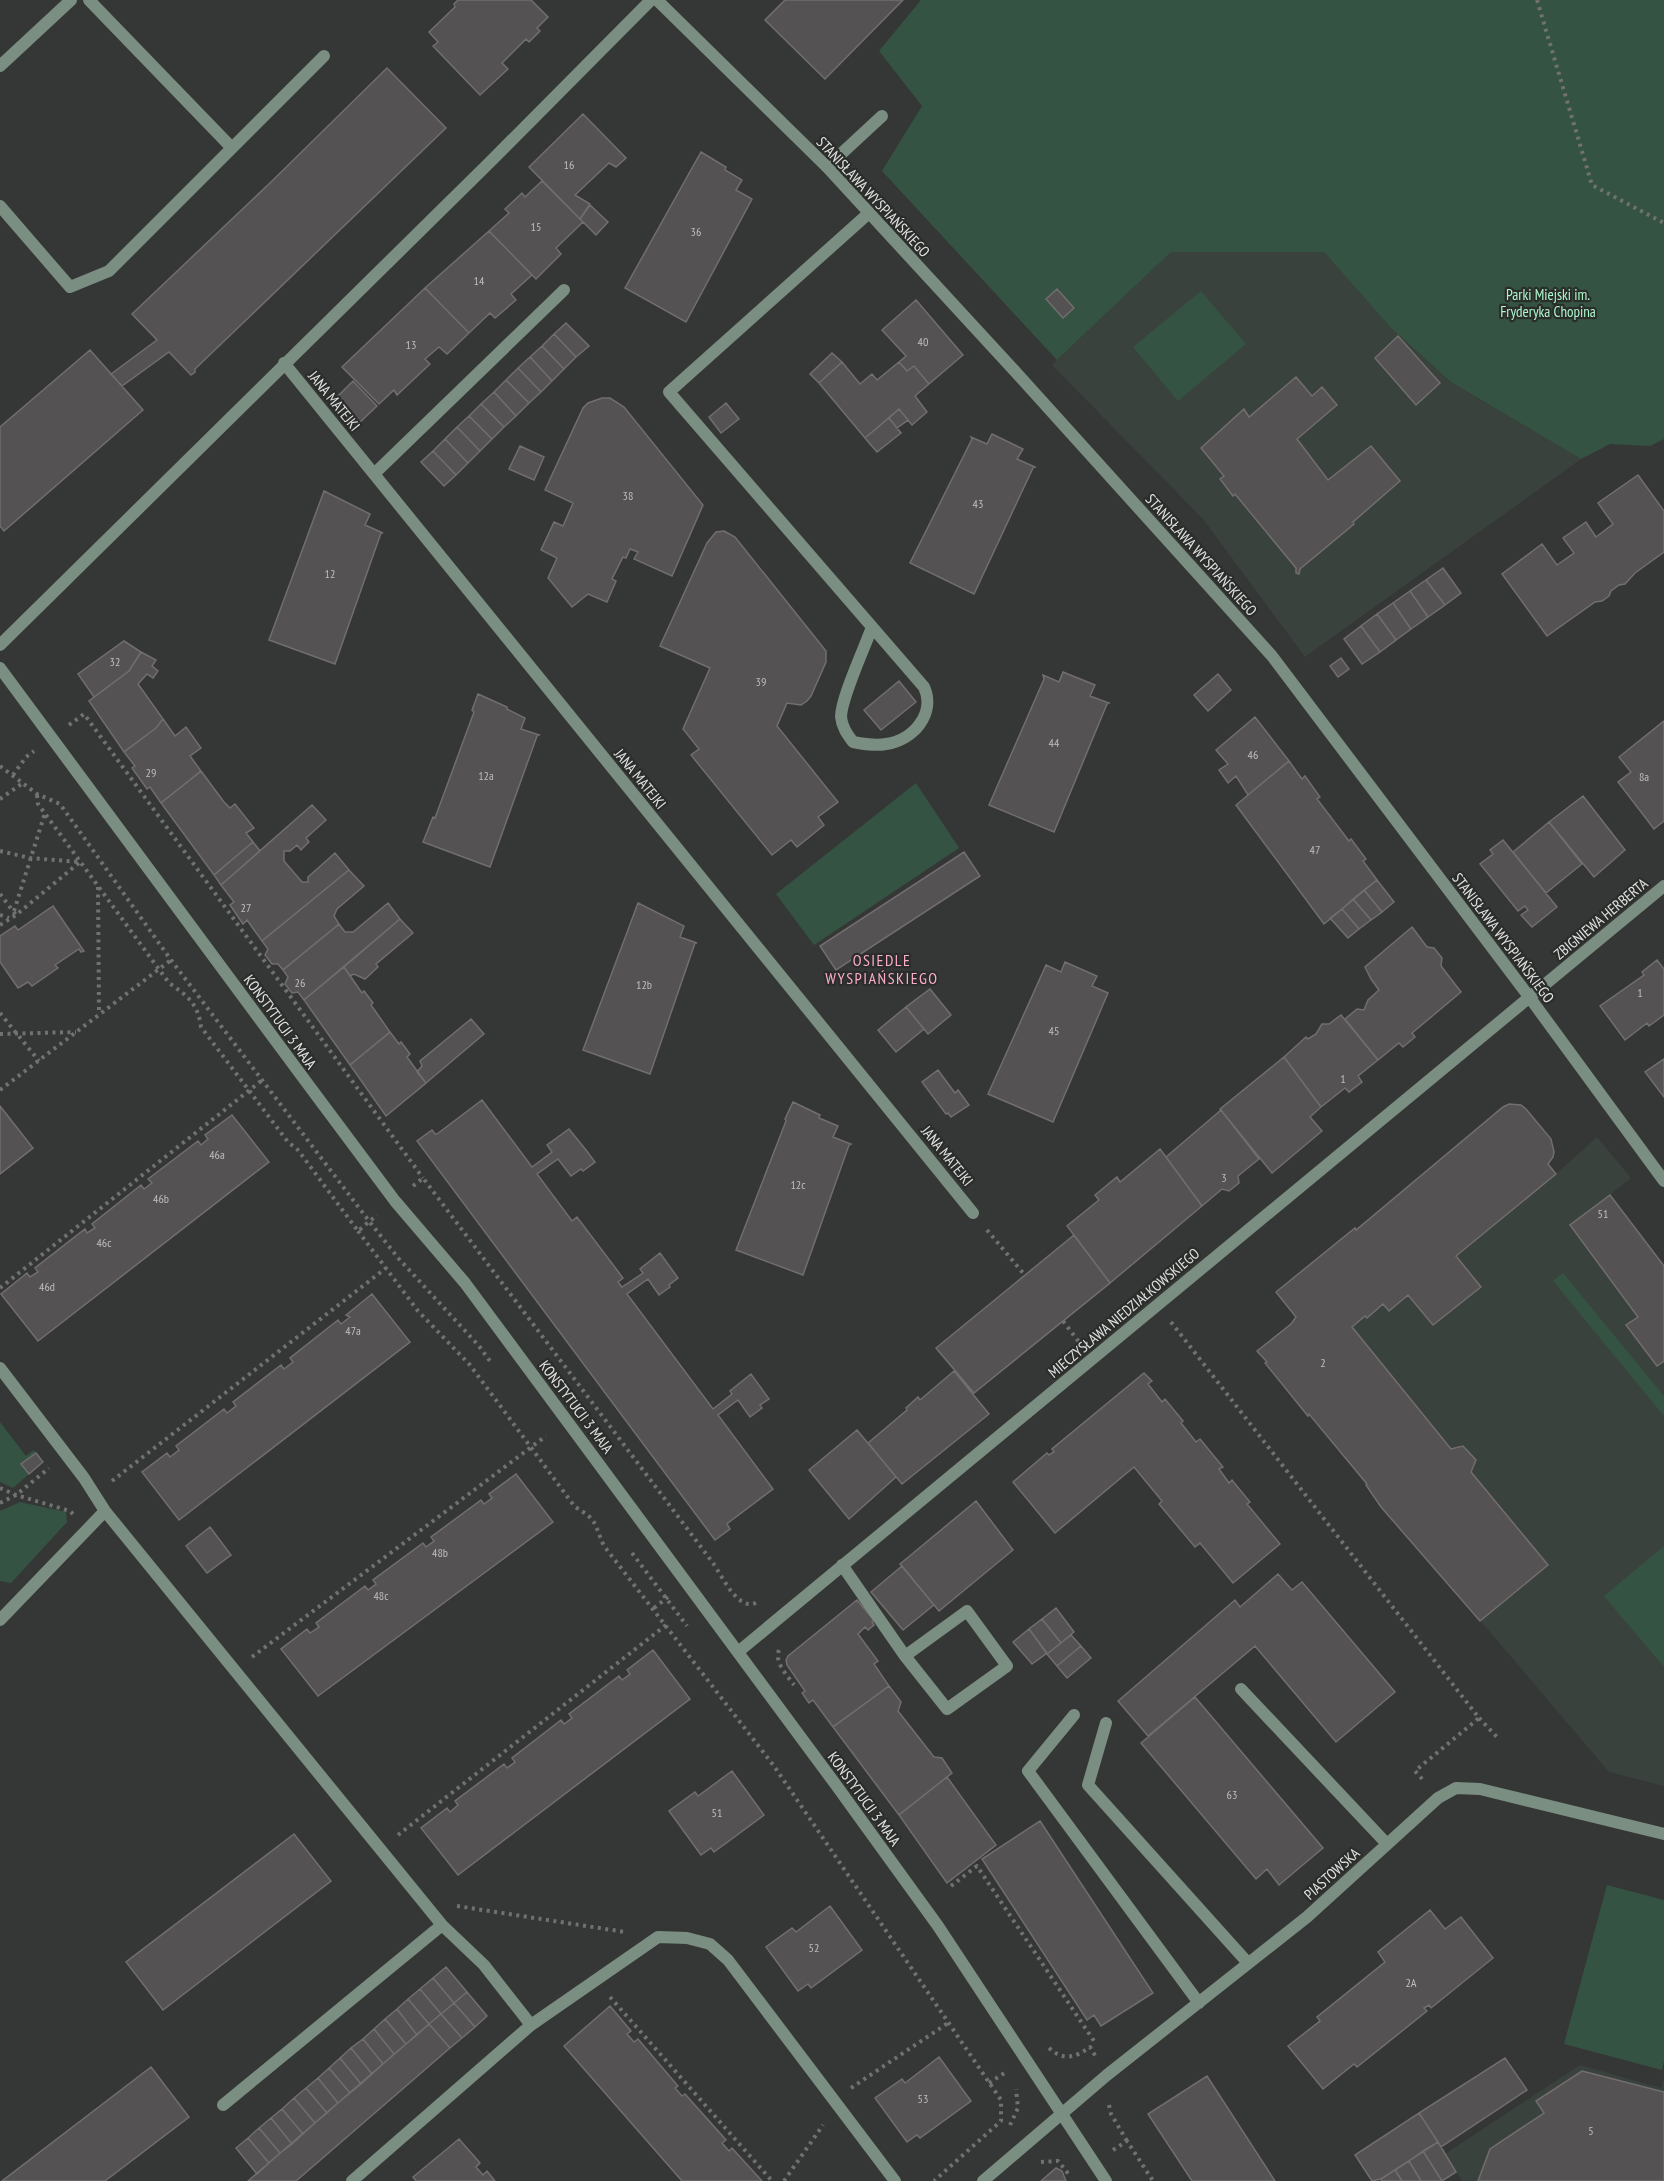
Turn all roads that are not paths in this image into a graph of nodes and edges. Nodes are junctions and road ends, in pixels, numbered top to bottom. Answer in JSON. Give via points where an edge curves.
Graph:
{"nodes":[{"id":1,"x":71,"y":0,"type":"edge"},
{"id":2,"x":89,"y":0,"type":"edge"},
{"id":3,"x":651,"y":0,"type":"edge"},
{"id":4,"x":657,"y":0,"type":"edge"},
{"id":5,"x":324,"y":56,"type":"dead end"},
{"id":6,"x":0,"y":66,"type":"edge"},
{"id":7,"x":882,"y":116,"type":"dead end"},
{"id":8,"x":232,"y":148,"type":"junction"},
{"id":9,"x":827,"y":167,"type":"junction"},
{"id":10,"x":0,"y":206,"type":"edge"},
{"id":11,"x":869,"y":213,"type":"junction"},
{"id":12,"x":564,"y":290,"type":"dead end"},
{"id":13,"x":284,"y":363,"type":"junction"},
{"id":14,"x":374,"y":474,"type":"junction"},
{"id":15,"x":872,"y":627,"type":"junction"},
{"id":16,"x":0,"y":645,"type":"edge"},
{"id":17,"x":0,"y":668,"type":"edge"},
{"id":18,"x":1664,"y":886,"type":"edge"},
{"id":19,"x":1530,"y":998,"type":"junction"},
{"id":20,"x":1664,"y":1181,"type":"edge"},
{"id":21,"x":974,"y":1213,"type":"road end"},
{"id":22,"x":0,"y":1368,"type":"edge"},
{"id":23,"x":105,"y":1511,"type":"junction"},
{"id":24,"x":842,"y":1565,"type":"junction"},
{"id":25,"x":0,"y":1620,"type":"edge"},
{"id":26,"x":738,"y":1652,"type":"junction"},
{"id":27,"x":905,"y":1656,"type":"junction"},
{"id":28,"x":1241,"y":1689,"type":"dead end"},
{"id":29,"x":1074,"y":1715,"type":"dead end"},
{"id":30,"x":1106,"y":1723,"type":"dead end"},
{"id":31,"x":1664,"y":1834,"type":"edge"},
{"id":32,"x":1388,"y":1844,"type":"junction"},
{"id":33,"x":442,"y":1925,"type":"junction"},
{"id":34,"x":1248,"y":1963,"type":"junction"},
{"id":35,"x":1198,"y":2003,"type":"junction"},
{"id":36,"x":531,"y":2025,"type":"junction"},
{"id":37,"x":223,"y":2105,"type":"dead end"},
{"id":38,"x":1060,"y":2114,"type":"junction"},
{"id":39,"x":352,"y":2181,"type":"edge"},
{"id":40,"x":895,"y":2181,"type":"edge"},
{"id":41,"x":983,"y":2181,"type":"edge"},
{"id":42,"x":1106,"y":2181,"type":"edge"}],
"edges":[{"from":1,"to":6,"type":"street"},
{"from":2,"to":8,"type":"street"},
{"from":3,"to":13,"type":"street"},
{"from":4,"to":9,"type":"street","name":"STANISŁAWA WYSPIAŃSKIEGO"},
{"from":5,"to":8,"type":"street"},
{"from":7,"to":9,"type":"street"},
{"from":8,"to":10,"type":"street","via":[[109,271],[70,287]]},
{"from":9,"to":11,"type":"street","name":"STANISŁAWA WYSPIAŃSKIEGO"},
{"from":11,"to":15,"type":"street","via":[[669,392]]},
{"from":11,"to":19,"type":"street","name":"STANISŁAWA WYSPIAŃSKIEGO","via":[[1272,656]]},
{"from":12,"to":14,"type":"street"},
{"from":13,"to":14,"type":"street","name":"JANA MATEJKI"},
{"from":13,"to":16,"type":"street"},
{"from":14,"to":21,"type":"street","name":"JANA MATEJKI"},
{"from":15,"to":15,"type":"street","via":[[929,698],[922,721],[913,732],[885,745],[853,742],[844,730],[841,716]]},
{"from":17,"to":26,"type":"street","name":"KONSTYTUCJI 3 MAJA","via":[[307,1083],[396,1201],[465,1283]]},
{"from":18,"to":19,"type":"street","name":"ZBIGNIEWA HERBERTA"},
{"from":19,"to":20,"type":"street","name":"STANISŁAWA WYSPIAŃSKIEGO"},
{"from":19,"to":24,"type":"street","name":"MIECZYSŁAWA NIEDZIAŁKOWSKIEGO"},
{"from":22,"to":23,"type":"street"},
{"from":23,"to":25,"type":"street"},
{"from":23,"to":33,"type":"street"},
{"from":24,"to":26,"type":"street","name":"MIECZYSŁAWA NIEDZIAŁKOWSKIEGO"},
{"from":24,"to":27,"type":"street"},
{"from":26,"to":38,"type":"street","name":"KONSTYTUCJI 3 MAJA","via":[[938,1926]]},
{"from":27,"to":27,"type":"street","via":[[947,1709],[1006,1666],[967,1611]]},
{"from":28,"to":32,"type":"street"},
{"from":29,"to":35,"type":"street","via":[[1028,1771]]},
{"from":30,"to":34,"type":"street","via":[[1088,1785]]},
{"from":31,"to":32,"type":"street","name":"PIASTOWSKA","via":[[1480,1789],[1456,1788],[1438,1798]]},
{"from":32,"to":34,"type":"street","name":"PIASTOWSKA","via":[[1307,1917]]},
{"from":33,"to":36,"type":"street","via":[[484,1965]]},
{"from":33,"to":37,"type":"street"},
{"from":34,"to":35,"type":"street","name":"PIASTOWSKA"},
{"from":35,"to":38,"type":"street","name":"PIASTOWSKA"},
{"from":36,"to":39,"type":"street"},
{"from":36,"to":40,"type":"street","via":[[658,1937],[710,1944]]},
{"from":38,"to":41,"type":"street","name":"PIASTOWSKA"},
{"from":38,"to":42,"type":"street","name":"KONSTYTUCJI 3 MAJA"}]}
